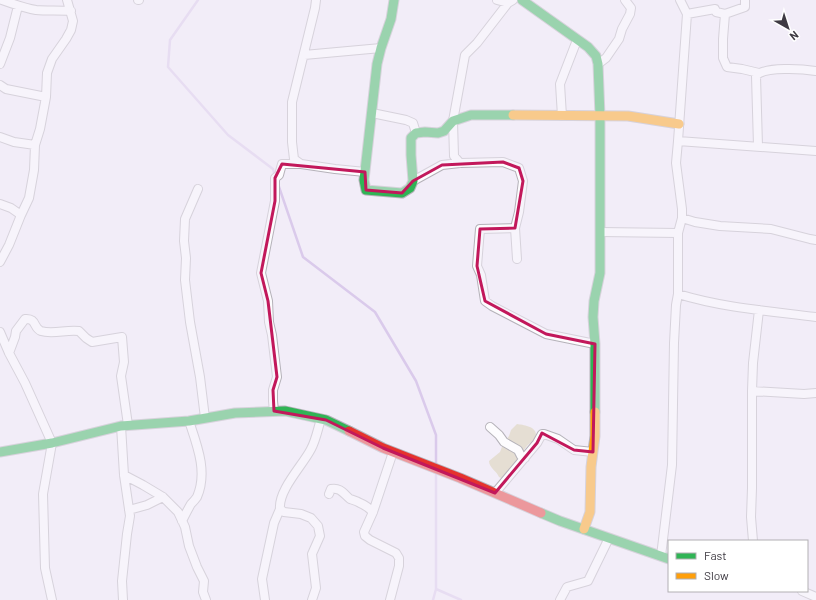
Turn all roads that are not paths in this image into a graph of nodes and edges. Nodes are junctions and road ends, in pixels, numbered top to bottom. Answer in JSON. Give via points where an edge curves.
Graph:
{"nodes":[{"id":1,"x":2,"y":0,"type":"edge"},
{"id":2,"x":68,"y":0,"type":"edge"},
{"id":3,"x":316,"y":0,"type":"edge"},
{"id":4,"x":394,"y":0,"type":"edge"},
{"id":5,"x":497,"y":0,"type":"edge"},
{"id":6,"x":522,"y":0,"type":"edge"},
{"id":7,"x":625,"y":0,"type":"edge"},
{"id":8,"x":680,"y":0,"type":"edge"},
{"id":9,"x":745,"y":0,"type":"edge"},
{"id":10,"x":511,"y":2,"type":"edge"},
{"id":11,"x":18,"y":6,"type":"junction"},
{"id":12,"x":71,"y":11,"type":"junction"},
{"id":13,"x":687,"y":14,"type":"junction"},
{"id":14,"x":725,"y":14,"type":"junction"},
{"id":15,"x":577,"y":40,"type":"junction"},
{"id":16,"x":381,"y":48,"type":"junction"},
{"id":17,"x":304,"y":55,"type":"junction"},
{"id":18,"x":0,"y":64,"type":"edge"},
{"id":19,"x":598,"y":64,"type":"junction"},
{"id":20,"x":816,"y":71,"type":"edge"},
{"id":21,"x":759,"y":73,"type":"junction"},
{"id":22,"x":0,"y":85,"type":"edge"},
{"id":23,"x":46,"y":97,"type":"junction"},
{"id":24,"x":372,"y":113,"type":"junction"},
{"id":25,"x":562,"y":116,"type":"junction"},
{"id":26,"x":600,"y":116,"type":"junction"},
{"id":27,"x":453,"y":120,"type":"junction"},
{"id":28,"x":679,"y":124,"type":"junction"},
{"id":29,"x":416,"y":133,"type":"junction"},
{"id":30,"x":0,"y":137,"type":"edge"},
{"id":31,"x":678,"y":141,"type":"junction"},
{"id":32,"x":35,"y":145,"type":"junction"},
{"id":33,"x":758,"y":146,"type":"junction"},
{"id":34,"x":816,"y":151,"type":"edge"},
{"id":35,"x":460,"y":163,"type":"junction"},
{"id":36,"x":301,"y":164,"type":"junction"},
{"id":37,"x":365,"y":172,"type":"junction"},
{"id":38,"x":413,"y":181,"type":"junction"},
{"id":39,"x":198,"y":189,"type":"dead end"},
{"id":40,"x":0,"y":204,"type":"edge"},
{"id":41,"x":21,"y":215,"type":"junction"},
{"id":42,"x":682,"y":218,"type":"junction"},
{"id":43,"x":515,"y":228,"type":"junction"},
{"id":44,"x":600,"y":232,"type":"junction"},
{"id":45,"x":678,"y":233,"type":"junction"},
{"id":46,"x":816,"y":240,"type":"edge"},
{"id":47,"x":517,"y":258,"type":"dead end"},
{"id":48,"x":0,"y":262,"type":"edge"},
{"id":49,"x":678,"y":294,"type":"junction"},
{"id":50,"x":759,"y":310,"type":"junction"},
{"id":51,"x":816,"y":316,"type":"edge"},
{"id":52,"x":0,"y":332,"type":"edge"},
{"id":53,"x":595,"y":344,"type":"junction"},
{"id":54,"x":9,"y":353,"type":"junction"},
{"id":55,"x":752,"y":391,"type":"junction"},
{"id":56,"x":816,"y":393,"type":"edge"},
{"id":57,"x":274,"y":410,"type":"junction"},
{"id":58,"x":205,"y":418,"type":"junction"},
{"id":59,"x":321,"y":419,"type":"junction"},
{"id":60,"x":189,"y":421,"type":"junction"},
{"id":61,"x":124,"y":426,"type":"junction"},
{"id":62,"x":490,"y":427,"type":"dead end"},
{"id":63,"x":52,"y":443,"type":"junction"},
{"id":64,"x":0,"y":452,"type":"edge"},
{"id":65,"x":393,"y":452,"type":"junction"},
{"id":66,"x":593,"y":452,"type":"junction"},
{"id":67,"x":525,"y":458,"type":"junction"},
{"id":68,"x":124,"y":475,"type":"junction"},
{"id":69,"x":495,"y":493,"type":"junction"},
{"id":70,"x":329,"y":494,"type":"dead end"},
{"id":71,"x":163,"y":497,"type":"junction"},
{"id":72,"x":280,"y":509,"type":"junction"},
{"id":73,"x":129,"y":510,"type":"junction"},
{"id":74,"x":373,"y":512,"type":"junction"},
{"id":75,"x":182,"y":521,"type":"junction"},
{"id":76,"x":584,"y":529,"type":"junction"},
{"id":77,"x":609,"y":538,"type":"junction"},
{"id":78,"x":754,"y":540,"type":"edge"},
{"id":79,"x":665,"y":558,"type":"edge"},
{"id":80,"x":804,"y":592,"type":"edge"},
{"id":81,"x":816,"y":597,"type":"edge"},
{"id":82,"x":52,"y":600,"type":"edge"},
{"id":83,"x":123,"y":600,"type":"edge"},
{"id":84,"x":206,"y":600,"type":"edge"},
{"id":85,"x":265,"y":600,"type":"edge"},
{"id":86,"x":312,"y":600,"type":"edge"},
{"id":87,"x":390,"y":600,"type":"edge"},
{"id":88,"x":560,"y":600,"type":"edge"}],
"edges":[{"from":1,"to":11,"type":"street"},
{"from":2,"to":12,"type":"street"},
{"from":3,"to":17,"type":"street"},
{"from":4,"to":16,"type":"street"},
{"from":5,"to":10,"type":"street"},
{"from":6,"to":15,"type":"street"},
{"from":7,"to":19,"type":"street","via":[[631,8],[630,14],[619,39],[606,58]]},
{"from":8,"to":13,"type":"street"},
{"from":9,"to":14,"type":"street","via":[[745,7]]},
{"from":10,"to":27,"type":"street","via":[[465,55]]},
{"from":11,"to":12,"type":"street","via":[[36,10]]},
{"from":11,"to":18,"type":"street"},
{"from":12,"to":23,"type":"street","via":[[71,30],[52,59],[47,73]]},
{"from":13,"to":14,"type":"street","via":[[715,9],[716,12]]},
{"from":13,"to":28,"type":"street"},
{"from":14,"to":21,"type":"street","via":[[723,58],[727,67]]},
{"from":15,"to":19,"type":"street","via":[[596,56]]},
{"from":15,"to":25,"type":"street","via":[[560,84]]},
{"from":16,"to":17,"type":"street"},
{"from":16,"to":24,"type":"street"},
{"from":17,"to":36,"type":"street","via":[[292,102],[294,159]]},
{"from":19,"to":26,"type":"street"},
{"from":20,"to":21,"type":"street","via":[[767,70]]},
{"from":21,"to":33,"type":"street","via":[[756,76]]},
{"from":22,"to":23,"type":"street","via":[[6,89]]},
{"from":23,"to":32,"type":"street"},
{"from":24,"to":29,"type":"street","via":[[413,123]]},
{"from":24,"to":37,"type":"street"},
{"from":25,"to":26,"type":"street"},
{"from":25,"to":27,"type":"street","via":[[471,115]]},
{"from":26,"to":28,"type":"street","via":[[628,116]]},
{"from":26,"to":44,"type":"street"},
{"from":27,"to":29,"type":"street","via":[[444,131]]},
{"from":27,"to":35,"type":"street","via":[[454,156]]},
{"from":28,"to":31,"type":"street"},
{"from":29,"to":38,"type":"street","via":[[411,138]]},
{"from":30,"to":32,"type":"street"},
{"from":31,"to":33,"type":"street"},
{"from":31,"to":42,"type":"street","via":[[676,162]]},
{"from":32,"to":41,"type":"street","via":[[29,198]]},
{"from":33,"to":34,"type":"street"},
{"from":35,"to":38,"type":"street","via":[[442,165]]},
{"from":35,"to":43,"type":"street","via":[[503,162],[519,168],[523,181],[520,212]]},
{"from":36,"to":37,"type":"street"},
{"from":36,"to":57,"type":"street","via":[[282,164],[279,176],[275,178],[275,201],[261,273],[268,301],[278,377],[273,390]]},
{"from":37,"to":38,"type":"street","via":[[366,190],[402,193],[410,188]]},
{"from":39,"to":58,"type":"street","via":[[185,219],[185,280]]},
{"from":40,"to":41,"type":"street"},
{"from":41,"to":48,"type":"street"},
{"from":42,"to":45,"type":"street"},
{"from":42,"to":46,"type":"street","via":[[720,226],[771,229]]},
{"from":43,"to":47,"type":"street"},
{"from":43,"to":53,"type":"street","via":[[480,229],[477,266],[485,300],[546,334]]},
{"from":44,"to":45,"type":"street"},
{"from":44,"to":53,"type":"street","via":[[600,273],[592,317]]},
{"from":45,"to":49,"type":"street"},
{"from":49,"to":50,"type":"street"},
{"from":49,"to":79,"type":"street","via":[[674,343],[672,465]]},
{"from":50,"to":51,"type":"street"},
{"from":50,"to":55,"type":"street"},
{"from":52,"to":54,"type":"street"},
{"from":53,"to":66,"type":"street"},
{"from":54,"to":61,"type":"street","via":[[16,331],[25,319],[29,318],[40,331],[79,331],[92,342],[122,338]]},
{"from":54,"to":63,"type":"street"},
{"from":55,"to":56,"type":"street"},
{"from":55,"to":78,"type":"street","via":[[751,517]]},
{"from":57,"to":58,"type":"street"},
{"from":57,"to":59,"type":"street"},
{"from":58,"to":60,"type":"street"},
{"from":59,"to":65,"type":"street"},
{"from":59,"to":72,"type":"street","via":[[312,448],[282,494]]},
{"from":60,"to":61,"type":"street"},
{"from":60,"to":75,"type":"street","via":[[202,467],[200,488]]},
{"from":61,"to":63,"type":"street"},
{"from":61,"to":68,"type":"street"},
{"from":62,"to":67,"type":"street"},
{"from":63,"to":64,"type":"street"},
{"from":63,"to":82,"type":"street","via":[[43,494],[45,568]]},
{"from":65,"to":69,"type":"street"},
{"from":65,"to":74,"type":"street"},
{"from":66,"to":67,"type":"street","via":[[574,450],[558,439],[542,434]]},
{"from":66,"to":76,"type":"street","via":[[590,512]]},
{"from":67,"to":69,"type":"street"},
{"from":68,"to":71,"type":"street"},
{"from":68,"to":73,"type":"street"},
{"from":69,"to":76,"type":"street"},
{"from":70,"to":74,"type":"street","via":[[333,488],[339,489]]},
{"from":71,"to":73,"type":"street"},
{"from":71,"to":75,"type":"street","via":[[178,512]]},
{"from":72,"to":85,"type":"street","via":[[274,522],[262,579]]},
{"from":72,"to":86,"type":"street","via":[[311,518],[318,526],[320,536],[312,554],[316,588]]},
{"from":73,"to":83,"type":"street","via":[[122,581]]},
{"from":74,"to":87,"type":"street","via":[[364,532],[365,536],[396,553],[399,558]]},
{"from":75,"to":84,"type":"street","via":[[188,546],[204,581]]},
{"from":76,"to":77,"type":"street"},
{"from":77,"to":79,"type":"street"},
{"from":77,"to":88,"type":"street","via":[[588,581],[567,587]]},
{"from":80,"to":81,"type":"street"}]}
